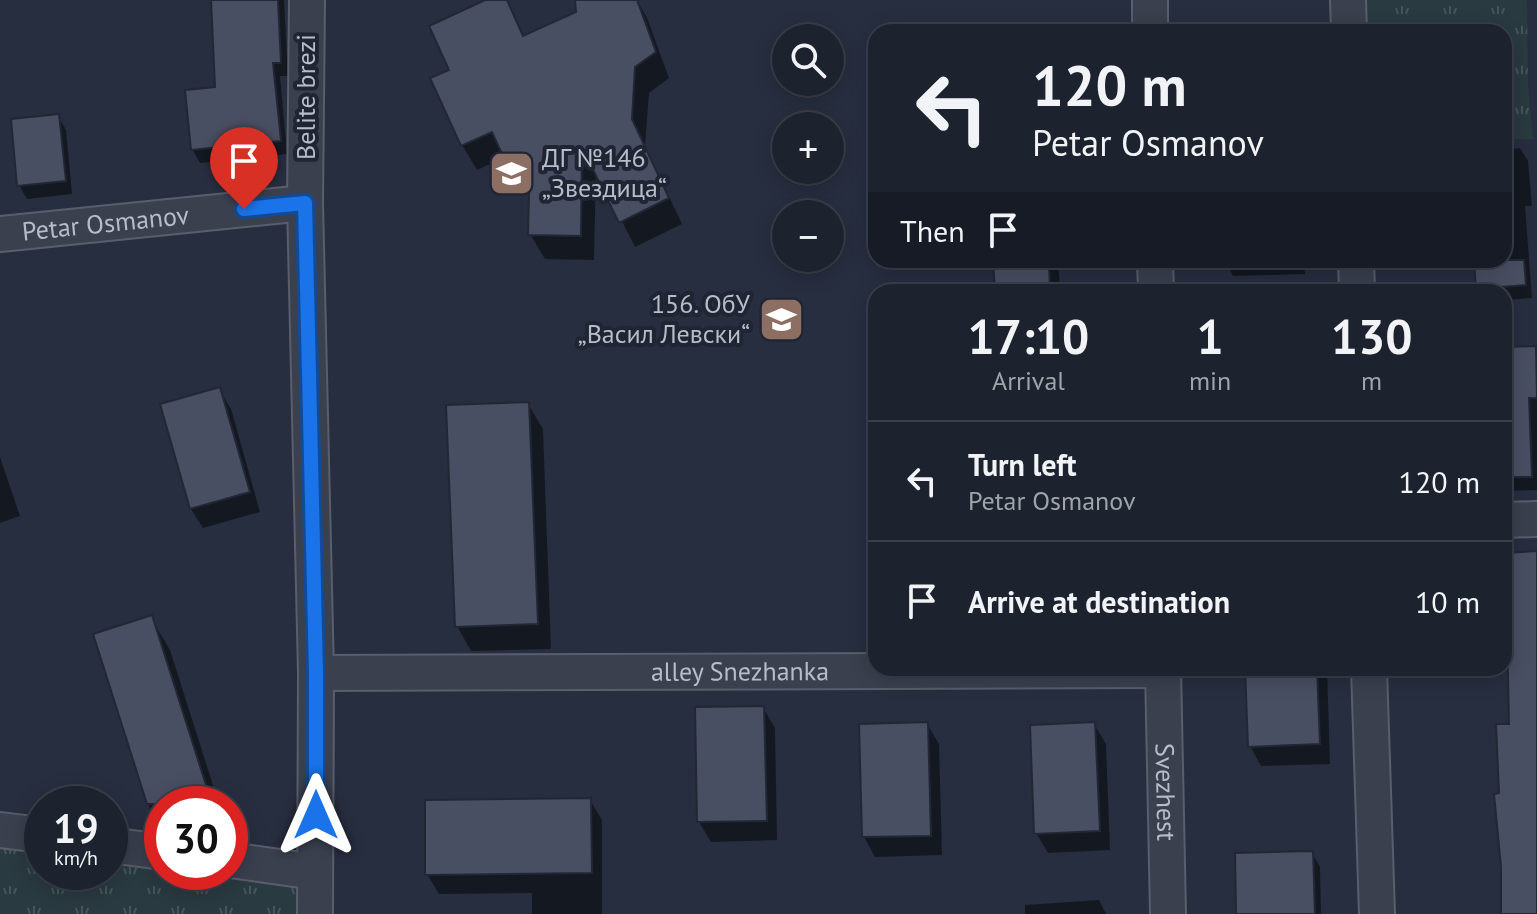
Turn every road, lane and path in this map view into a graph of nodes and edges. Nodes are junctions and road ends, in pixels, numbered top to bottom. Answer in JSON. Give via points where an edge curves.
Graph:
{"nodes":[{"id":1,"x":307,"y":0,"type":"edge"},
{"id":2,"x":1150,"y":0,"type":"edge"},
{"id":3,"x":1348,"y":0,"type":"edge"},
{"id":4,"x":1150,"y":24,"type":"edge"},
{"id":5,"x":1349,"y":24,"type":"edge"},
{"id":6,"x":305,"y":203,"type":"junction"},
{"id":7,"x":0,"y":234,"type":"edge"},
{"id":8,"x":1537,"y":519,"type":"edge"},
{"id":9,"x":1512,"y":520,"type":"edge"},
{"id":10,"x":868,"y":670,"type":"edge"},
{"id":11,"x":316,"y":673,"type":"junction"},
{"id":12,"x":1163,"y":676,"type":"edge"},
{"id":13,"x":1369,"y":676,"type":"edge"},
{"id":14,"x":0,"y":830,"type":"edge"},
{"id":15,"x":24,"y":833,"type":"edge"},
{"id":16,"x":248,"y":863,"type":"edge"},
{"id":17,"x":315,"y":872,"type":"junction"},
{"id":18,"x":315,"y":914,"type":"edge"},
{"id":19,"x":1168,"y":914,"type":"edge"},
{"id":20,"x":1377,"y":914,"type":"edge"}],
"edges":[{"from":1,"to":6,"type":"street","name":"Belite brezi"},
{"from":2,"to":4,"type":"street"},
{"from":3,"to":5,"type":"street"},
{"from":6,"to":7,"type":"street","name":"Petar Osmanov"},
{"from":6,"to":11,"type":"street","name":"Belite brezi"},
{"from":8,"to":9,"type":"street"},
{"from":10,"to":11,"type":"street","name":"alley Snezhanka"},
{"from":11,"to":17,"type":"street","name":"Belite brezi"},
{"from":12,"to":19,"type":"street","name":"Svezhest"},
{"from":13,"to":20,"type":"street"},
{"from":14,"to":15,"type":"street"},
{"from":16,"to":17,"type":"street"},
{"from":17,"to":18,"type":"street","name":"Belite brezi"}]}
